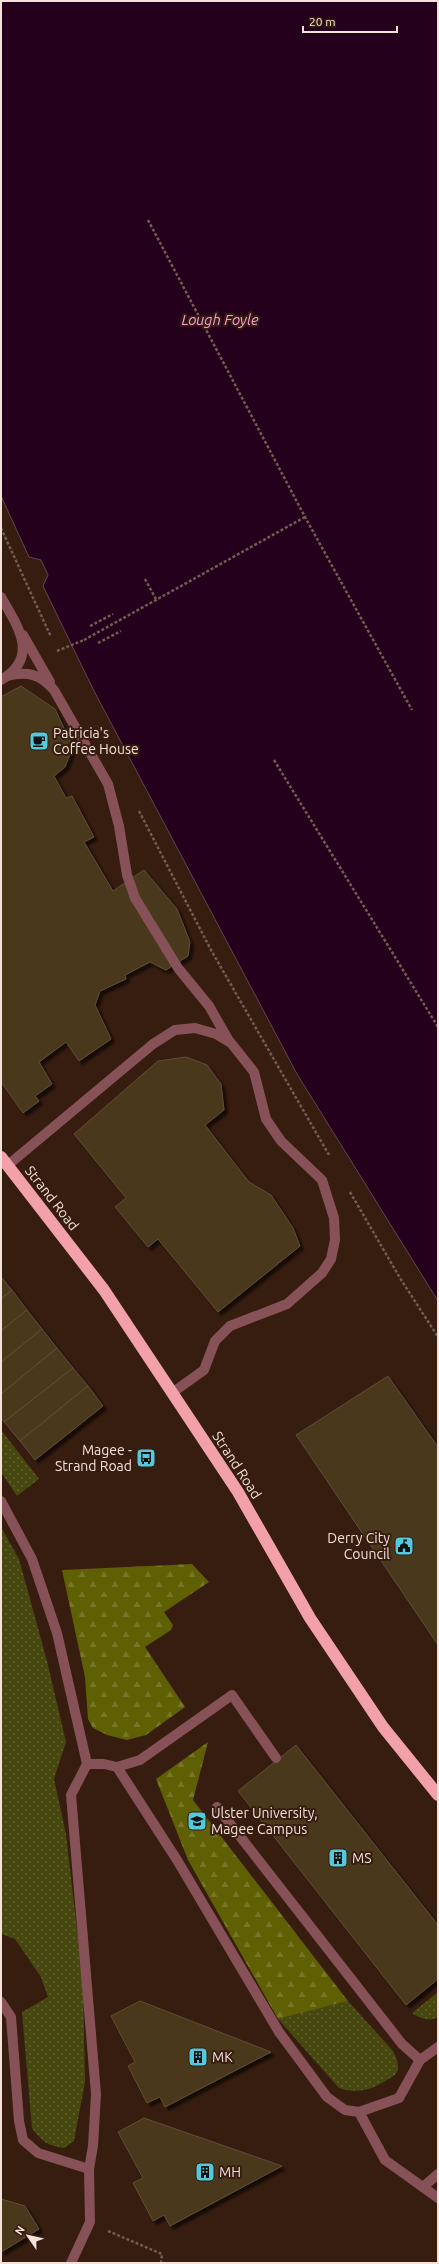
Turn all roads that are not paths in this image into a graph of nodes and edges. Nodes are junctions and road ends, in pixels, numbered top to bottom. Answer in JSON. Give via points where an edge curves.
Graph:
{"nodes":[{"id":1,"x":1,"y":597,"type":"edge"},
{"id":2,"x":15,"y":622,"type":"junction"},
{"id":3,"x":4,"y":678,"type":"edge"},
{"id":4,"x":54,"y":690,"type":"junction"},
{"id":5,"x":231,"y":1043,"type":"junction"},
{"id":6,"x":4,"y":1161,"type":"edge"},
{"id":7,"x":172,"y":1393,"type":"junction"},
{"id":8,"x":1,"y":1501,"type":"edge"},
{"id":9,"x":276,"y":1758,"type":"dead end"},
{"id":10,"x":87,"y":1764,"type":"junction"},
{"id":11,"x":117,"y":1767,"type":"junction"},
{"id":12,"x":438,"y":1796,"type":"edge"},
{"id":13,"x":217,"y":1807,"type":"dead end"},
{"id":14,"x":1,"y":2002,"type":"edge"},
{"id":15,"x":438,"y":2047,"type":"edge"},
{"id":16,"x":420,"y":2060,"type":"junction"},
{"id":17,"x":359,"y":2112,"type":"junction"},
{"id":18,"x":89,"y":2169,"type":"junction"},
{"id":19,"x":438,"y":2174,"type":"edge"},
{"id":20,"x":423,"y":2187,"type":"junction"},
{"id":21,"x":438,"y":2198,"type":"edge"},
{"id":22,"x":71,"y":2263,"type":"edge"}],
"edges":[{"from":1,"to":2,"type":"lane"},
{"from":2,"to":3,"type":"lane","via":[[21,636],[23,652],[20,665]]},
{"from":2,"to":4,"type":"lane"},
{"from":3,"to":4,"type":"lane","via":[[22,673],[36,675]]},
{"from":4,"to":5,"type":"lane","via":[[108,784],[135,898],[178,968],[209,1006]]},
{"from":5,"to":6,"type":"lane","via":[[216,1034],[195,1028],[175,1030],[153,1044]]},
{"from":5,"to":7,"type":"lane","via":[[254,1072],[266,1119],[280,1141],[322,1180],[334,1218],[335,1240],[331,1259],[322,1273],[305,1290],[287,1304],[230,1326],[215,1341],[204,1370]]},
{"from":6,"to":7,"type":"highway","name":"Strand Road","via":[[104,1290]]},
{"from":7,"to":12,"type":"highway","name":"Strand Road","via":[[238,1492],[310,1618],[383,1727]]},
{"from":8,"to":10,"type":"lane","via":[[32,1559],[57,1633]]},
{"from":9,"to":11,"type":"lane","via":[[232,1695],[140,1760]]},
{"from":10,"to":11,"type":"lane"},
{"from":10,"to":18,"type":"lane","via":[[71,1795],[96,2094]]},
{"from":11,"to":17,"type":"lane","via":[[178,1860],[279,2032],[327,2097],[345,2110]]},
{"from":13,"to":16,"type":"lane","via":[[397,2038]]},
{"from":14,"to":18,"type":"lane","via":[[11,2017],[19,2122],[23,2140],[38,2153]]},
{"from":15,"to":16,"type":"lane"},
{"from":16,"to":17,"type":"lane","via":[[399,2098]]},
{"from":17,"to":20,"type":"lane","via":[[385,2160]]},
{"from":18,"to":22,"type":"lane","via":[[90,2222]]},
{"from":19,"to":20,"type":"lane"},
{"from":20,"to":21,"type":"lane"}]}
